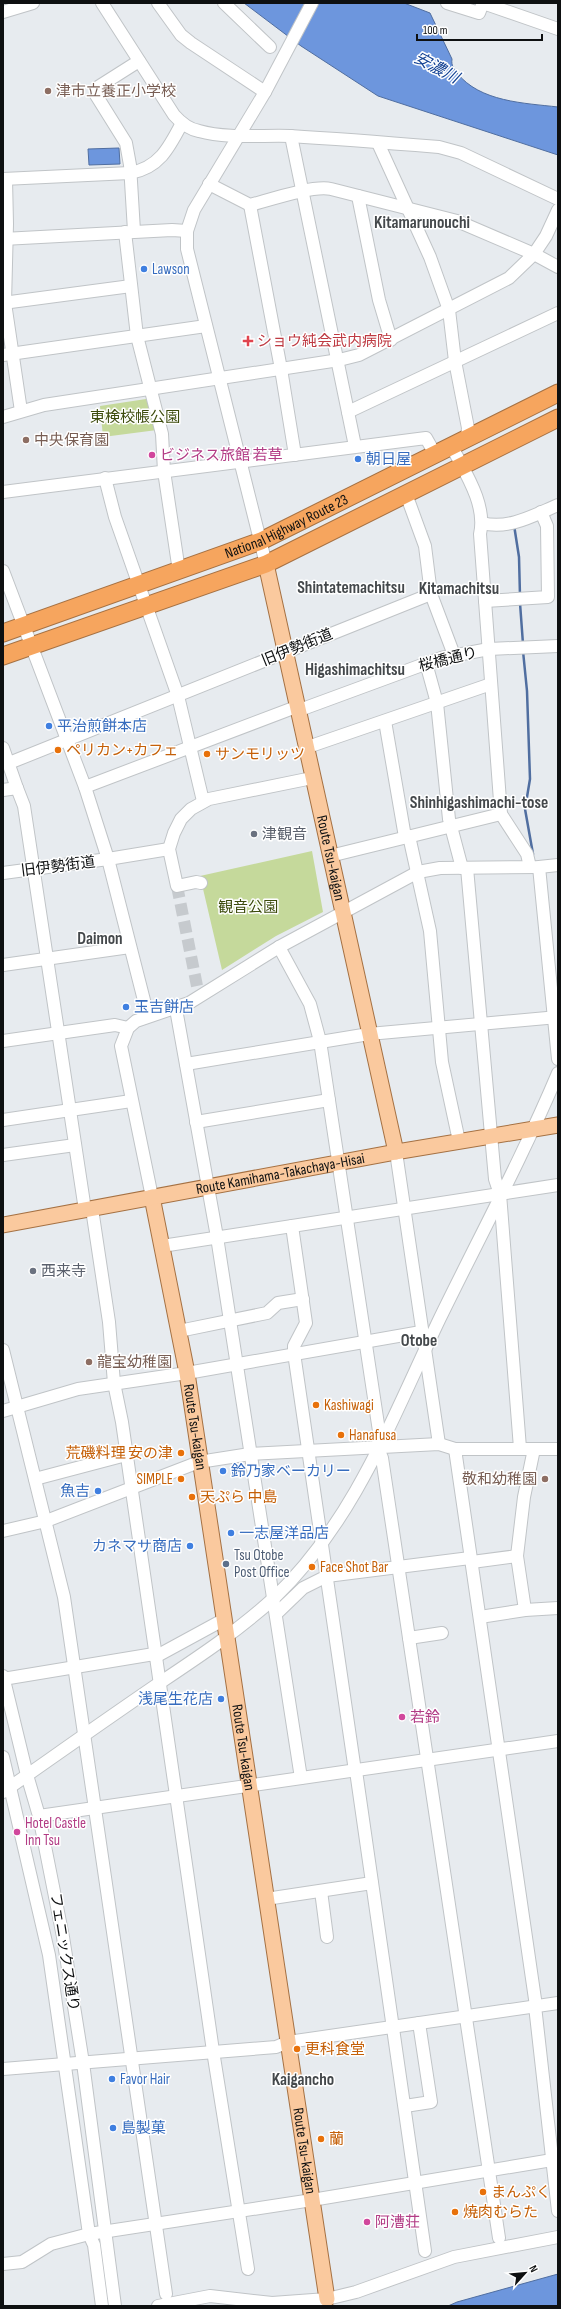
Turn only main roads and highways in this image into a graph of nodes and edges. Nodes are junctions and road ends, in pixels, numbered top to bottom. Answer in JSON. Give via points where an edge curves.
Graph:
{"nodes":[{"id":1,"x":558,"y":392,"type":"edge"},
{"id":2,"x":558,"y":418,"type":"edge"},
{"id":3,"x":266,"y":564,"type":"junction"},
{"id":4,"x":3,"y":633,"type":"edge"},
{"id":5,"x":3,"y":656,"type":"edge"},
{"id":6,"x":558,"y":1125,"type":"edge"},
{"id":7,"x":396,"y":1152,"type":"junction"},
{"id":8,"x":152,"y":1197,"type":"junction"},
{"id":9,"x":3,"y":1225,"type":"edge"},
{"id":10,"x":327,"y":2299,"type":"road end"}],
"edges":[{"from":1,"to":4,"type":"highway","name":"National Highway Route 23","via":[[261,541]]},
{"from":2,"to":3,"type":"highway","name":"National Highway Route 23"},
{"from":3,"to":5,"type":"highway","name":"National Highway Route 23"},
{"from":3,"to":7,"type":"main road","name":"Route Tsu-kaigan"},
{"from":6,"to":7,"type":"main road","name":"Route Kamihama-Takachaya-Hisai"},
{"from":7,"to":8,"type":"main road","name":"Route Kamihama-Takachaya-Hisai"},
{"from":8,"to":9,"type":"main road","name":"Route Kamihama-Takachaya-Hisai"},
{"from":8,"to":10,"type":"main road","name":"Route Tsu-kaigan","via":[[187,1373]]}]}
